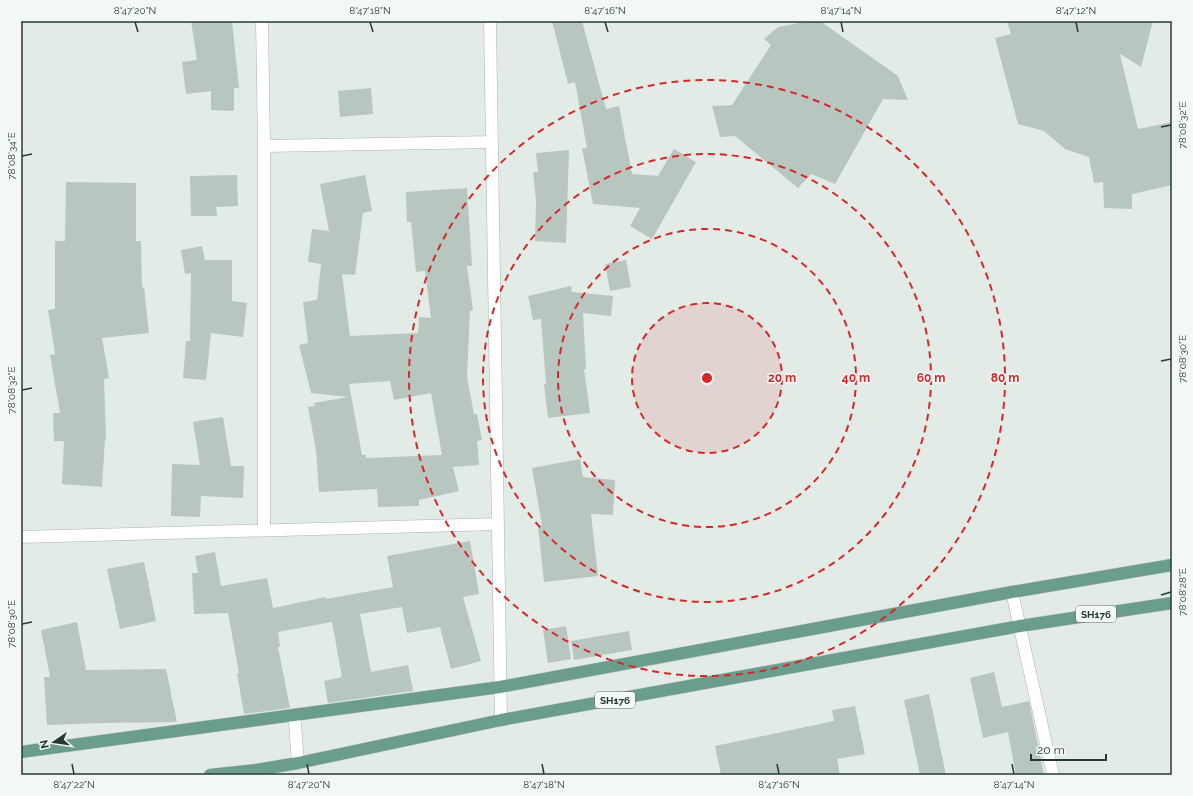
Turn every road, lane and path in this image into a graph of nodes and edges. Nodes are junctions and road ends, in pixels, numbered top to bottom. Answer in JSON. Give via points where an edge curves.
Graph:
{"nodes":[{"id":1,"x":262,"y":21,"type":"edge"},
{"id":2,"x":490,"y":21,"type":"edge"},
{"id":3,"x":492,"y":142,"type":"junction"},
{"id":4,"x":264,"y":146,"type":"junction"},
{"id":5,"x":498,"y":524,"type":"junction"},
{"id":6,"x":264,"y":530,"type":"junction"},
{"id":7,"x":21,"y":537,"type":"edge"},
{"id":8,"x":1172,"y":565,"type":"edge"},
{"id":9,"x":1012,"y":592,"type":"junction"},
{"id":10,"x":1172,"y":602,"type":"edge"},
{"id":11,"x":1020,"y":626,"type":"junction"},
{"id":12,"x":500,"y":687,"type":"junction"},
{"id":13,"x":293,"y":715,"type":"junction"},
{"id":14,"x":501,"y":720,"type":"junction"},
{"id":15,"x":21,"y":752,"type":"edge"},
{"id":16,"x":298,"y":763,"type":"junction"},
{"id":17,"x":256,"y":773,"type":"edge"},
{"id":18,"x":210,"y":775,"type":"edge"},
{"id":19,"x":1053,"y":775,"type":"edge"}],
"edges":[{"from":1,"to":4,"type":"street"},
{"from":2,"to":3,"type":"street"},
{"from":3,"to":4,"type":"street"},
{"from":3,"to":5,"type":"street"},
{"from":4,"to":6,"type":"street"},
{"from":5,"to":6,"type":"street"},
{"from":5,"to":12,"type":"street"},
{"from":6,"to":7,"type":"street"},
{"from":8,"to":9,"type":"main road"},
{"from":9,"to":11,"type":"street"},
{"from":9,"to":12,"type":"main road"},
{"from":10,"to":11,"type":"main road","number":"SH176"},
{"from":11,"to":14,"type":"main road","number":"SH176"},
{"from":11,"to":19,"type":"street"},
{"from":12,"to":13,"type":"main road"},
{"from":12,"to":14,"type":"street"},
{"from":13,"to":15,"type":"main road"},
{"from":13,"to":16,"type":"street"},
{"from":14,"to":16,"type":"main road","number":"SH176"},
{"from":16,"to":17,"type":"main road","number":"SH176"},
{"from":17,"to":18,"type":"main road","number":"SH176"}]}
